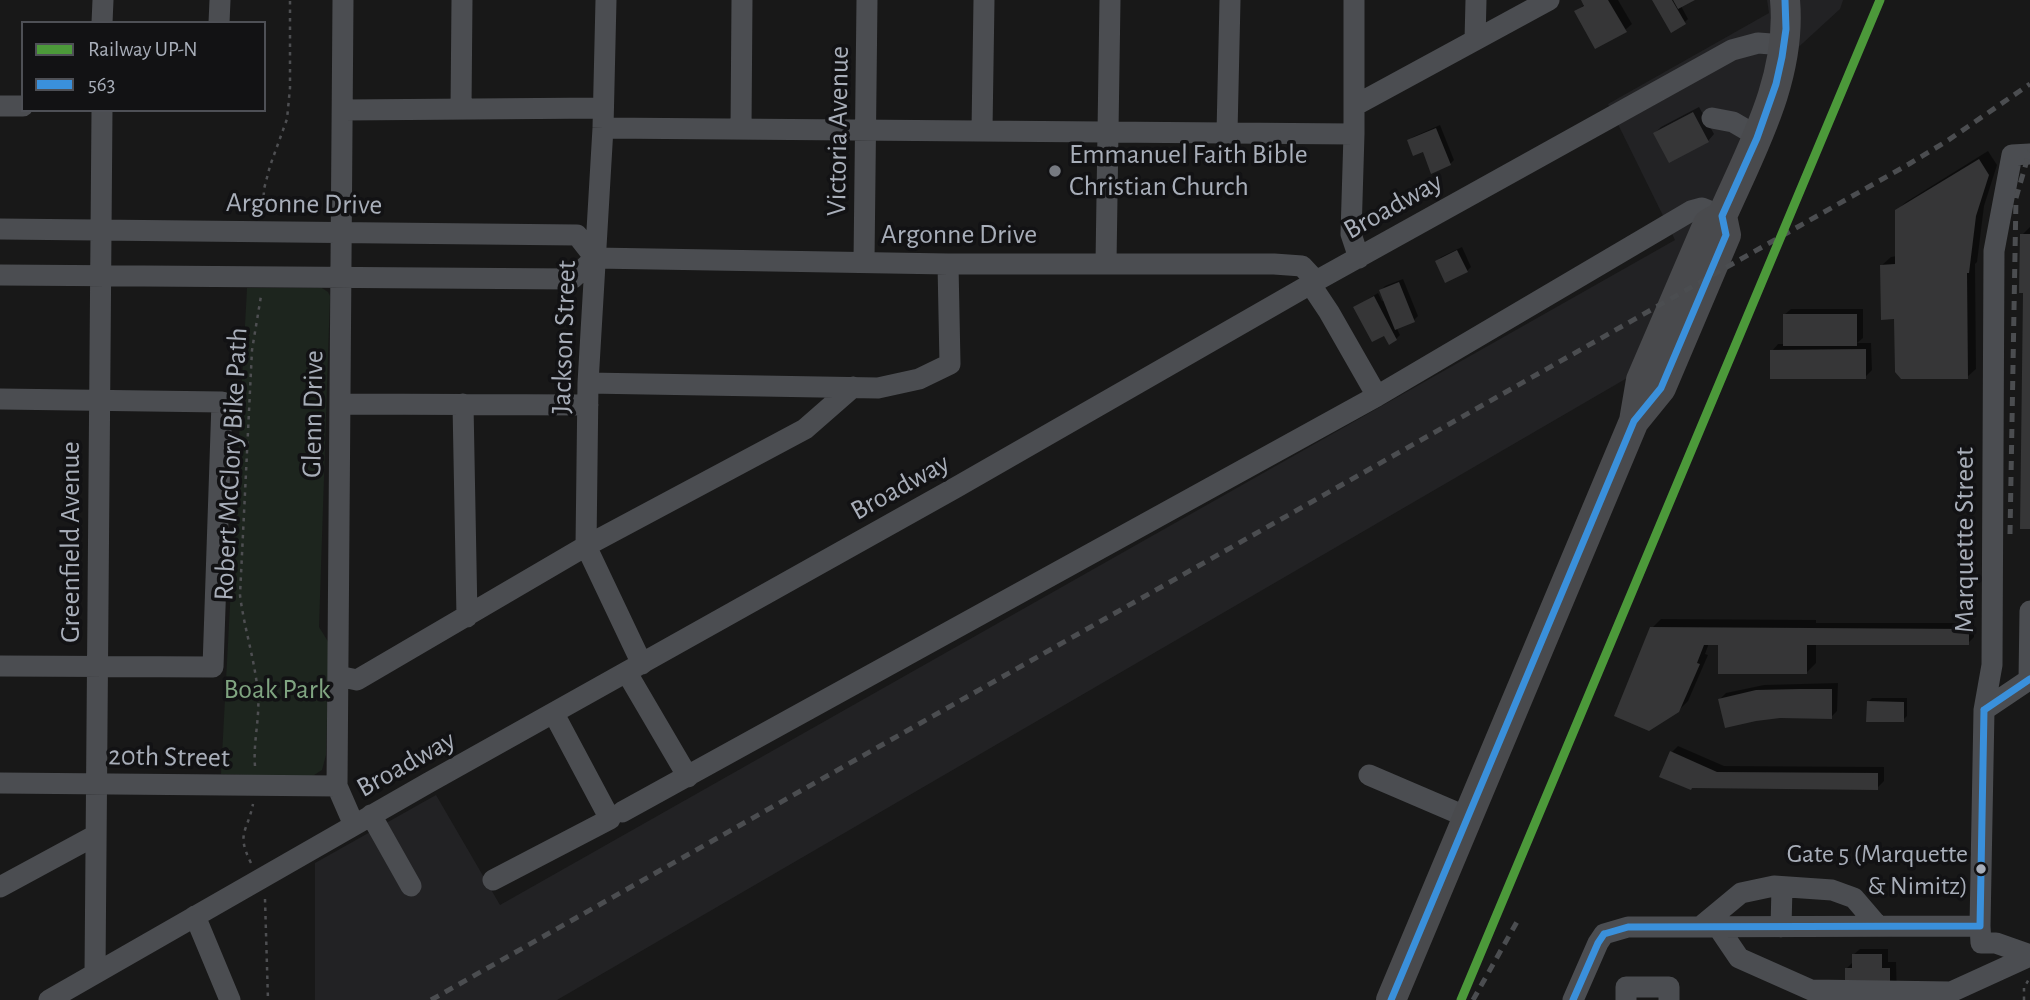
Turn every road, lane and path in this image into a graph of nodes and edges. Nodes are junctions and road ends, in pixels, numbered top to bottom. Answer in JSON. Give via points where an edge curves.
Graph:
{"nodes":[{"id":1,"x":103,"y":0,"type":"edge"},
{"id":2,"x":220,"y":0,"type":"edge"},
{"id":3,"x":290,"y":0,"type":"edge"},
{"id":4,"x":343,"y":0,"type":"edge"},
{"id":5,"x":462,"y":0,"type":"edge"},
{"id":6,"x":606,"y":0,"type":"edge"},
{"id":7,"x":742,"y":0,"type":"edge"},
{"id":8,"x":867,"y":0,"type":"edge"},
{"id":9,"x":984,"y":0,"type":"edge"},
{"id":10,"x":1110,"y":0,"type":"edge"},
{"id":11,"x":1230,"y":0,"type":"edge"},
{"id":12,"x":1354,"y":0,"type":"edge"},
{"id":13,"x":1476,"y":0,"type":"edge"},
{"id":14,"x":1549,"y":0,"type":"edge"},
{"id":15,"x":1785,"y":0,"type":"edge"},
{"id":16,"x":102,"y":21,"type":"edge"},
{"id":17,"x":219,"y":21,"type":"edge"},
{"id":18,"x":1475,"y":40,"type":"junction"},
{"id":19,"x":1786,"y":45,"type":"junction"},
{"id":20,"x":0,"y":106,"type":"edge"},
{"id":21,"x":21,"y":106,"type":"edge"},
{"id":22,"x":1354,"y":106,"type":"junction"},
{"id":23,"x":461,"y":109,"type":"junction"},
{"id":24,"x":343,"y":110,"type":"junction"},
{"id":25,"x":102,"y":112,"type":"edge"},
{"id":26,"x":603,"y":118,"type":"junction"},
{"id":27,"x":1712,"y":118,"type":"dead end"},
{"id":28,"x":741,"y":129,"type":"junction"},
{"id":29,"x":866,"y":129,"type":"junction"},
{"id":30,"x":982,"y":130,"type":"junction"},
{"id":31,"x":1109,"y":132,"type":"junction"},
{"id":32,"x":1227,"y":133,"type":"junction"},
{"id":33,"x":1354,"y":134,"type":"junction"},
{"id":34,"x":1757,"y":136,"type":"junction"},
{"id":35,"x":2021,"y":154,"type":"edge"},
{"id":36,"x":1722,"y":216,"type":"junction"},
{"id":37,"x":262,"y":217,"type":"dead end"},
{"id":38,"x":0,"y":229,"type":"edge"},
{"id":39,"x":101,"y":230,"type":"junction"},
{"id":40,"x":342,"y":232,"type":"junction"},
{"id":41,"x":595,"y":258,"type":"junction"},
{"id":42,"x":1359,"y":258,"type":"junction"},
{"id":43,"x":864,"y":262,"type":"junction"},
{"id":44,"x":1106,"y":263,"type":"junction"},
{"id":45,"x":948,"y":264,"type":"junction"},
{"id":46,"x":0,"y":275,"type":"edge"},
{"id":47,"x":100,"y":275,"type":"junction"},
{"id":48,"x":342,"y":277,"type":"junction"},
{"id":49,"x":1314,"y":283,"type":"junction"},
{"id":50,"x":262,"y":290,"type":"dead end"},
{"id":51,"x":588,"y":383,"type":"junction"},
{"id":52,"x":853,"y":387,"type":"junction"},
{"id":53,"x":1377,"y":396,"type":"junction"},
{"id":54,"x":0,"y":399,"type":"edge"},
{"id":55,"x":100,"y":400,"type":"junction"},
{"id":56,"x":341,"y":404,"type":"junction"},
{"id":57,"x":463,"y":404,"type":"junction"},
{"id":58,"x":588,"y":405,"type":"junction"},
{"id":59,"x":586,"y":546,"type":"junction"},
{"id":60,"x":1992,"y":610,"type":"junction"},
{"id":61,"x":2030,"y":611,"type":"edge"},
{"id":62,"x":467,"y":617,"type":"junction"},
{"id":63,"x":0,"y":666,"type":"edge"},
{"id":64,"x":98,"y":666,"type":"junction"},
{"id":65,"x":635,"y":668,"type":"junction"},
{"id":66,"x":338,"y":677,"type":"junction"},
{"id":67,"x":2029,"y":679,"type":"edge"},
{"id":68,"x":1984,"y":710,"type":"junction"},
{"id":69,"x":554,"y":714,"type":"junction"},
{"id":70,"x":255,"y":764,"type":"dead end"},
{"id":71,"x":1369,"y":775,"type":"dead end"},
{"id":72,"x":688,"y":777,"type":"junction"},
{"id":73,"x":0,"y":783,"type":"edge"},
{"id":74,"x":97,"y":784,"type":"junction"},
{"id":75,"x":337,"y":786,"type":"junction"},
{"id":76,"x":254,"y":801,"type":"dead end"},
{"id":77,"x":622,"y":813,"type":"dead end"},
{"id":78,"x":1467,"y":817,"type":"junction"},
{"id":79,"x":362,"y":820,"type":"junction"},
{"id":80,"x":96,"y":835,"type":"junction"},
{"id":81,"x":253,"y":867,"type":"dead end"},
{"id":82,"x":493,"y":880,"type":"dead end"},
{"id":83,"x":411,"y":886,"type":"dead end"},
{"id":84,"x":0,"y":887,"type":"edge"},
{"id":85,"x":1782,"y":887,"type":"junction"},
{"id":86,"x":1819,"y":889,"type":"junction"},
{"id":87,"x":264,"y":891,"type":"dead end"},
{"id":88,"x":195,"y":916,"type":"junction"},
{"id":89,"x":1878,"y":926,"type":"junction"},
{"id":90,"x":1709,"y":927,"type":"junction"},
{"id":91,"x":1781,"y":927,"type":"junction"},
{"id":92,"x":1820,"y":927,"type":"junction"},
{"id":93,"x":1981,"y":934,"type":"junction"},
{"id":94,"x":2030,"y":956,"type":"edge"},
{"id":95,"x":95,"y":974,"type":"junction"},
{"id":96,"x":2030,"y":976,"type":"edge"},
{"id":97,"x":1969,"y":984,"type":"junction"},
{"id":98,"x":49,"y":1000,"type":"edge"},
{"id":99,"x":230,"y":1000,"type":"edge"},
{"id":100,"x":268,"y":1000,"type":"edge"},
{"id":101,"x":1391,"y":1000,"type":"edge"},
{"id":102,"x":1573,"y":1000,"type":"edge"},
{"id":103,"x":1626,"y":1000,"type":"edge"},
{"id":104,"x":1669,"y":1000,"type":"edge"},
{"id":105,"x":2024,"y":1000,"type":"edge"}],
"edges":[{"from":1,"to":16,"type":"street"},
{"from":2,"to":17,"type":"street"},
{"from":3,"to":37,"type":"path","via":[[287,119],[270,166]]},
{"from":4,"to":24,"type":"street","name":"Glenn Drive"},
{"from":5,"to":23,"type":"street"},
{"from":6,"to":26,"type":"street","name":"Jackson Street"},
{"from":7,"to":28,"type":"street"},
{"from":8,"to":29,"type":"street","name":"Victoria Avenue"},
{"from":9,"to":30,"type":"street"},
{"from":10,"to":31,"type":"street"},
{"from":11,"to":32,"type":"street"},
{"from":12,"to":22,"type":"street"},
{"from":13,"to":18,"type":"street"},
{"from":14,"to":18,"type":"street"},
{"from":15,"to":19,"type":"highway"},
{"from":18,"to":22,"type":"street"},
{"from":19,"to":34,"type":"highway","via":[[1776,89]]},
{"from":19,"to":42,"type":"street","name":"Broadway","via":[[1758,43],[1732,50]]},
{"from":20,"to":21,"type":"street"},
{"from":22,"to":33,"type":"street"},
{"from":23,"to":24,"type":"street"},
{"from":23,"to":26,"type":"street"},
{"from":24,"to":40,"type":"street","name":"Glenn Drive"},
{"from":25,"to":39,"type":"street","name":"Greenfield Avenue"},
{"from":26,"to":28,"type":"street"},
{"from":26,"to":41,"type":"street","name":"Jackson Street"},
{"from":27,"to":34,"type":"street","via":[[1733,122]]},
{"from":28,"to":29,"type":"street"},
{"from":29,"to":30,"type":"street"},
{"from":29,"to":43,"type":"street","name":"Victoria Avenue"},
{"from":30,"to":31,"type":"street"},
{"from":31,"to":32,"type":"street"},
{"from":31,"to":44,"type":"street"},
{"from":32,"to":33,"type":"street"},
{"from":33,"to":42,"type":"street","via":[[1351,234]]},
{"from":34,"to":36,"type":"highway"},
{"from":35,"to":60,"type":"street","name":"Marquette Street","via":[[1994,251]]},
{"from":36,"to":53,"type":"street","via":[[1702,208],[1691,211]]},
{"from":36,"to":78,"type":"highway","via":[[1707,224],[1641,380],[1634,421]]},
{"from":38,"to":39,"type":"street","name":"Argonne Drive"},
{"from":39,"to":40,"type":"street","name":"Argonne Drive"},
{"from":39,"to":47,"type":"street","name":"Greenfield Avenue"},
{"from":40,"to":41,"type":"street","name":"Argonne Drive","via":[[577,235]]},
{"from":40,"to":48,"type":"street","name":"Glenn Drive"},
{"from":41,"to":43,"type":"street","name":"Argonne Drive"},
{"from":41,"to":48,"type":"street","via":[[572,279]]},
{"from":41,"to":51,"type":"street","name":"Jackson Street"},
{"from":42,"to":49,"type":"street","name":"Broadway"},
{"from":43,"to":45,"type":"street","name":"Argonne Drive"},
{"from":44,"to":45,"type":"street","name":"Argonne Drive"},
{"from":44,"to":49,"type":"street","name":"Argonne Drive","via":[[1302,265]]},
{"from":45,"to":52,"type":"street","via":[[950,365],[919,379],[878,388]]},
{"from":46,"to":47,"type":"street"},
{"from":47,"to":48,"type":"street"},
{"from":47,"to":55,"type":"street","name":"Greenfield Avenue"},
{"from":48,"to":56,"type":"street","name":"Glenn Drive"},
{"from":49,"to":53,"type":"street"},
{"from":49,"to":65,"type":"street","name":"Broadway"},
{"from":50,"to":70,"type":"path","name":"Robert McClory Bike Path","via":[[252,350],[240,595],[258,691]]},
{"from":51,"to":52,"type":"street"},
{"from":51,"to":58,"type":"street","name":"Jackson Street"},
{"from":52,"to":59,"type":"street","via":[[805,429]]},
{"from":53,"to":72,"type":"street"},
{"from":54,"to":55,"type":"street"},
{"from":55,"to":64,"type":"street","name":"Greenfield Avenue"},
{"from":55,"to":64,"type":"street","via":[[222,402],[213,667]]},
{"from":56,"to":57,"type":"street"},
{"from":56,"to":66,"type":"street","name":"Glenn Drive"},
{"from":57,"to":58,"type":"street"},
{"from":57,"to":62,"type":"street"},
{"from":58,"to":59,"type":"street","name":"Jackson Street"},
{"from":59,"to":62,"type":"street"},
{"from":59,"to":65,"type":"street","name":"Jackson Street"},
{"from":60,"to":61,"type":"street"},
{"from":60,"to":68,"type":"street","name":"Marquette Street","via":[[1992,666]]},
{"from":61,"to":67,"type":"street"},
{"from":62,"to":66,"type":"street","via":[[357,680]]},
{"from":63,"to":64,"type":"street"},
{"from":64,"to":74,"type":"street","name":"Greenfield Avenue"},
{"from":65,"to":69,"type":"street","name":"Broadway"},
{"from":65,"to":72,"type":"street","name":"Jackson Street"},
{"from":66,"to":75,"type":"street","name":"Glenn Drive"},
{"from":67,"to":68,"type":"street"},
{"from":68,"to":93,"type":"street","name":"Marquette Street"},
{"from":69,"to":79,"type":"street","name":"Broadway"},
{"from":69,"to":82,"type":"street","via":[[610,820]]},
{"from":71,"to":78,"type":"street"},
{"from":72,"to":77,"type":"street"},
{"from":73,"to":74,"type":"street","name":"20th Street"},
{"from":74,"to":75,"type":"street","name":"20th Street"},
{"from":74,"to":80,"type":"street","name":"Greenfield Avenue"},
{"from":75,"to":79,"type":"street","name":"Glenn Drive"},
{"from":76,"to":81,"type":"path","via":[[242,842]]},
{"from":78,"to":101,"type":"highway"},
{"from":79,"to":83,"type":"street","name":"Glenn Drive"},
{"from":79,"to":88,"type":"street","name":"Broadway"},
{"from":80,"to":84,"type":"street"},
{"from":80,"to":95,"type":"street","name":"Greenfield Avenue"},
{"from":85,"to":86,"type":"street"},
{"from":85,"to":90,"type":"street","via":[[1741,893]]},
{"from":85,"to":91,"type":"street"},
{"from":86,"to":89,"type":"street","via":[[1854,898]]},
{"from":86,"to":92,"type":"street"},
{"from":87,"to":100,"type":"path"},
{"from":88,"to":95,"type":"street","name":"Broadway"},
{"from":88,"to":99,"type":"street"},
{"from":89,"to":92,"type":"street"},
{"from":89,"to":93,"type":"street"},
{"from":90,"to":91,"type":"street"},
{"from":90,"to":97,"type":"street","via":[[1739,958],[1811,990],[1951,992]]},
{"from":90,"to":102,"type":"street","via":[[1628,927],[1604,934]]},
{"from":91,"to":92,"type":"street"},
{"from":93,"to":94,"type":"street"},
{"from":93,"to":97,"type":"street","name":"Marquette Street"},
{"from":94,"to":97,"type":"street"},
{"from":95,"to":98,"type":"street","name":"Broadway"},
{"from":96,"to":105,"type":"path"},
{"from":103,"to":104,"type":"street","via":[[1626,987],[1669,987]]}]}
